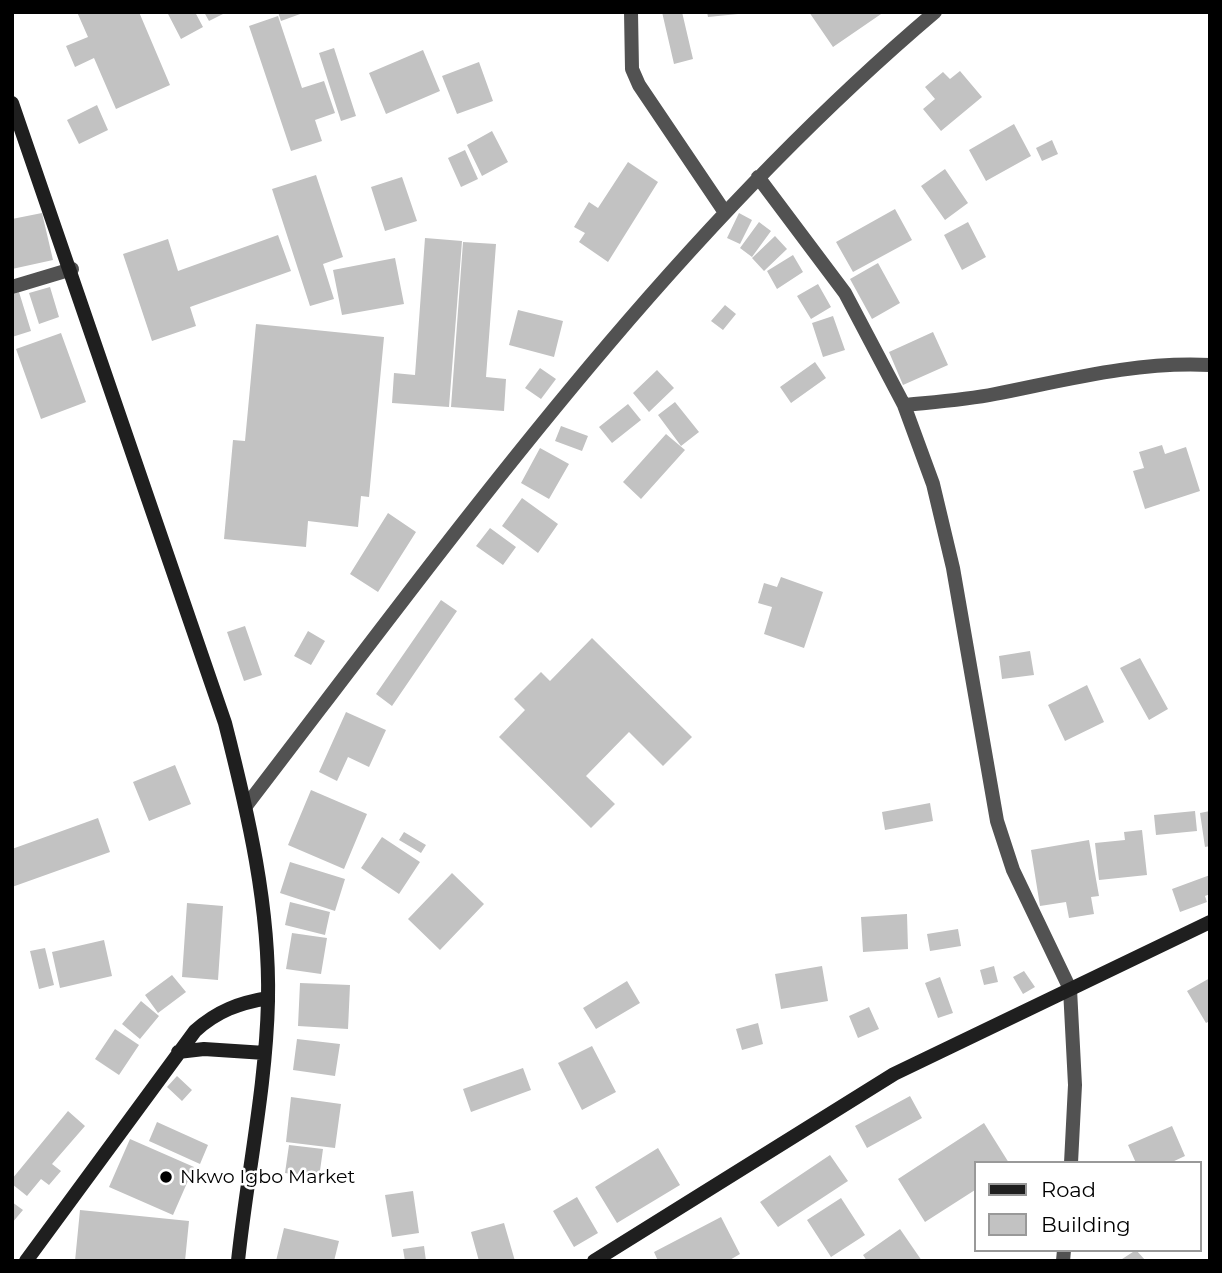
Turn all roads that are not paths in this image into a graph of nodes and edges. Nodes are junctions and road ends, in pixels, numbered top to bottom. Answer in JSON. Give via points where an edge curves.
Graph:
{"nodes":[{"id":1,"x":631,"y":12,"type":"edge"},
{"id":2,"x":935,"y":12,"type":"edge"},
{"id":3,"x":12,"y":103,"type":"edge"},
{"id":4,"x":758,"y":177,"type":"junction"},
{"id":5,"x":724,"y":211,"type":"junction"},
{"id":6,"x":72,"y":269,"type":"junction"},
{"id":7,"x":12,"y":287,"type":"edge"},
{"id":8,"x":1210,"y":365,"type":"edge"},
{"id":9,"x":904,"y":405,"type":"junction"},
{"id":10,"x":246,"y":806,"type":"junction"},
{"id":11,"x":1210,"y":922,"type":"edge"},
{"id":12,"x":1070,"y":989,"type":"junction"},
{"id":13,"x":268,"y":999,"type":"junction"},
{"id":14,"x":178,"y":1052,"type":"junction"},
{"id":15,"x":265,"y":1053,"type":"junction"},
{"id":16,"x":1071,"y":1161,"type":"edge"},
{"id":17,"x":26,"y":1261,"type":"edge"},
{"id":18,"x":238,"y":1261,"type":"edge"},
{"id":19,"x":594,"y":1261,"type":"edge"}],
"edges":[{"from":1,"to":5,"type":"street","via":[[632,69],[639,85]]},
{"from":2,"to":4,"type":"street","via":[[876,62]]},
{"from":3,"to":6,"type":"main road"},
{"from":4,"to":5,"type":"street"},
{"from":4,"to":9,"type":"street","via":[[845,293]]},
{"from":5,"to":10,"type":"street","via":[[513,457]]},
{"from":6,"to":7,"type":"street"},
{"from":6,"to":10,"type":"main road","via":[[225,723]]},
{"from":8,"to":9,"type":"street","via":[[1171,363],[992,395]]},
{"from":9,"to":12,"type":"street","via":[[933,484],[953,568],[997,821],[1013,870]]},
{"from":10,"to":13,"type":"main road","via":[[265,934]]},
{"from":11,"to":12,"type":"main road"},
{"from":12,"to":16,"type":"street","via":[[1075,1085]]},
{"from":12,"to":19,"type":"main road","via":[[894,1074]]},
{"from":13,"to":14,"type":"main road","via":[[212,1015]]},
{"from":13,"to":15,"type":"main road"},
{"from":14,"to":15,"type":"main road"},
{"from":14,"to":17,"type":"main road"},
{"from":15,"to":18,"type":"main road"}]}
